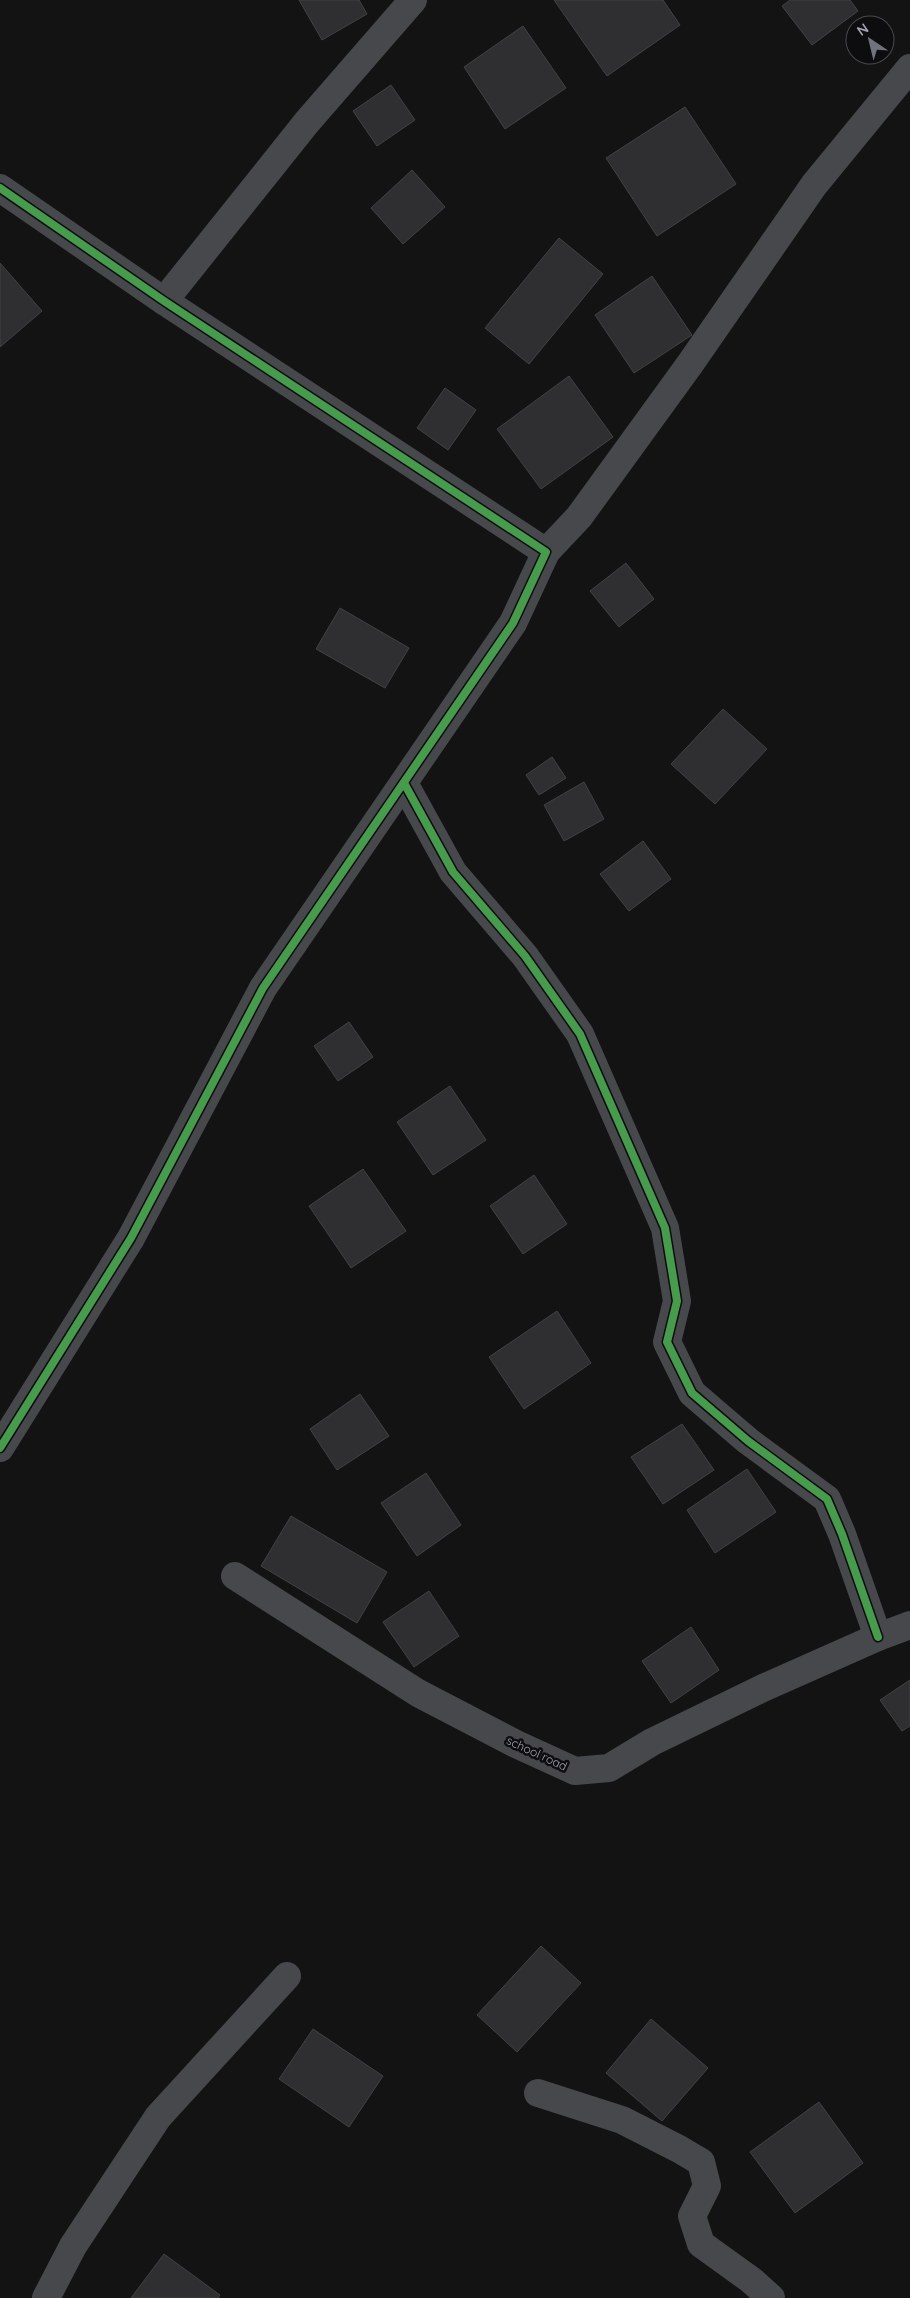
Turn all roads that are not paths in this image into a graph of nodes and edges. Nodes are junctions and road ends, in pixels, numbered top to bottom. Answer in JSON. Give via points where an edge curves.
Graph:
{"nodes":[{"id":1,"x":413,"y":0,"type":"edge"},
{"id":2,"x":910,"y":68,"type":"edge"},
{"id":3,"x":0,"y":188,"type":"edge"},
{"id":4,"x":164,"y":300,"type":"junction"},
{"id":5,"x":546,"y":552,"type":"junction"},
{"id":6,"x":404,"y":783,"type":"junction"},
{"id":7,"x":0,"y":1448,"type":"edge"},
{"id":8,"x":235,"y":1576,"type":"dead end"},
{"id":9,"x":910,"y":1625,"type":"edge"},
{"id":10,"x":878,"y":1637,"type":"junction"},
{"id":11,"x":286,"y":1976,"type":"dead end"},
{"id":12,"x":538,"y":2093,"type":"dead end"},
{"id":13,"x":46,"y":2298,"type":"edge"},
{"id":14,"x":771,"y":2298,"type":"edge"}],
"edges":[{"from":1,"to":4,"type":"street","via":[[307,122]]},
{"from":2,"to":5,"type":"street","via":[[814,185],[585,509]]},
{"from":3,"to":4,"type":"street"},
{"from":4,"to":5,"type":"street"},
{"from":5,"to":6,"type":"street","via":[[513,624]]},
{"from":6,"to":7,"type":"street","via":[[263,988],[131,1238]]},
{"from":6,"to":10,"type":"street","via":[[452,872],[525,956],[580,1034],[665,1228],[676,1301],[667,1342],[692,1394],[748,1441],[827,1499]]},
{"from":8,"to":10,"type":"street","name":"school road","via":[[418,1692],[575,1771],[609,1768],[652,1742],[746,1696]]},
{"from":9,"to":10,"type":"street","name":"school road"},
{"from":11,"to":13,"type":"street","via":[[158,2117],[73,2246]]},
{"from":12,"to":14,"type":"street","via":[[622,2120],[701,2162],[707,2186],[692,2216],[700,2244]]}]}
